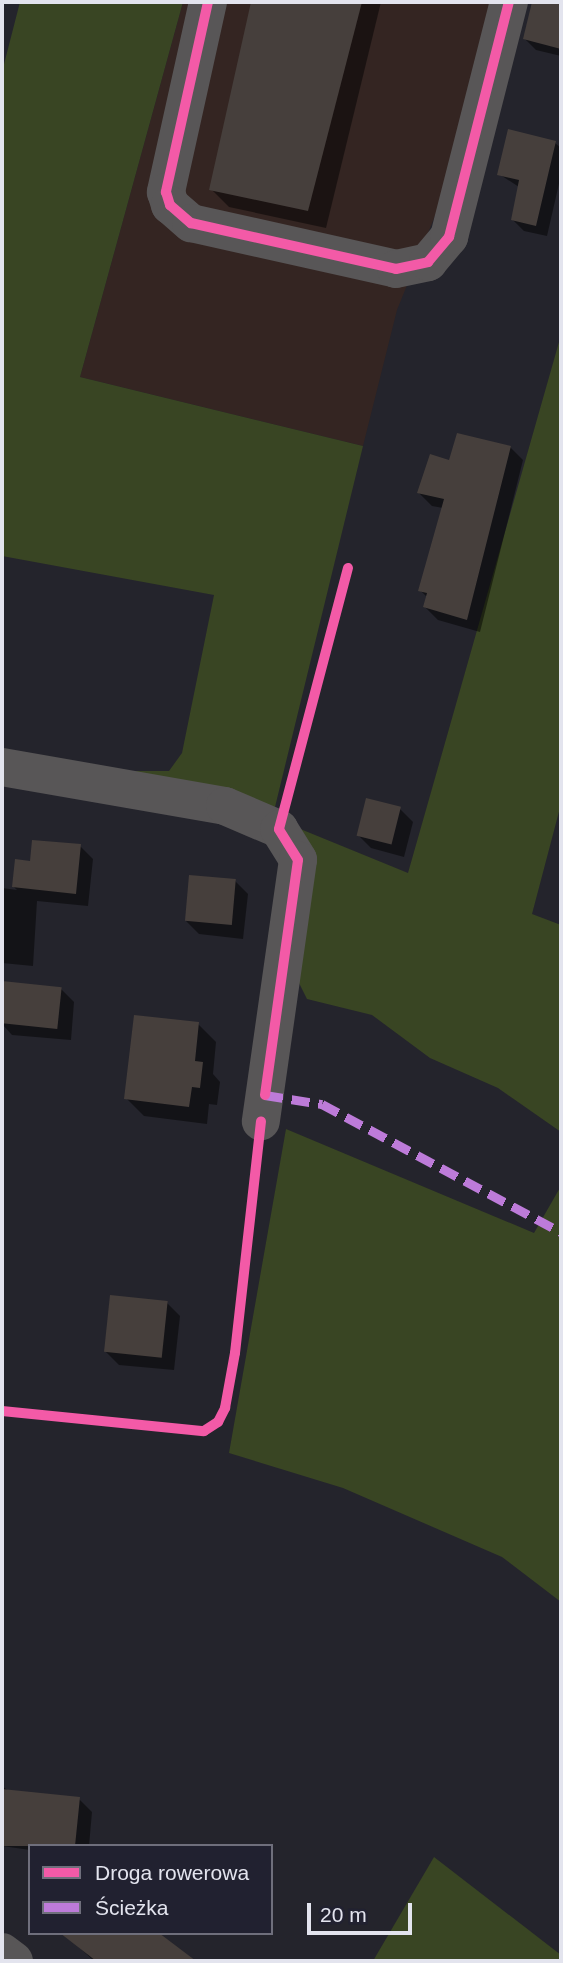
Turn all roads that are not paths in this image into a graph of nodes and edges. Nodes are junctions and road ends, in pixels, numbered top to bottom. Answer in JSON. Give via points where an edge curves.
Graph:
{"nodes":[{"id":1,"x":208,"y":2,"type":"edge"},
{"id":2,"x":509,"y":2,"type":"edge"},
{"id":3,"x":2,"y":767,"type":"edge"},
{"id":4,"x":261,"y":1121,"type":"dead end"},
{"id":5,"x":2,"y":1951,"type":"edge"},
{"id":6,"x":14,"y":1961,"type":"edge"}],
"edges":[{"from":1,"to":2,"type":"street","via":[[166,192],[170,205],[191,223],[396,269],[428,262],[449,237]]},
{"from":3,"to":4,"type":"street","via":[[225,806],[279,829],[298,860]]},
{"from":5,"to":6,"type":"street"}]}
